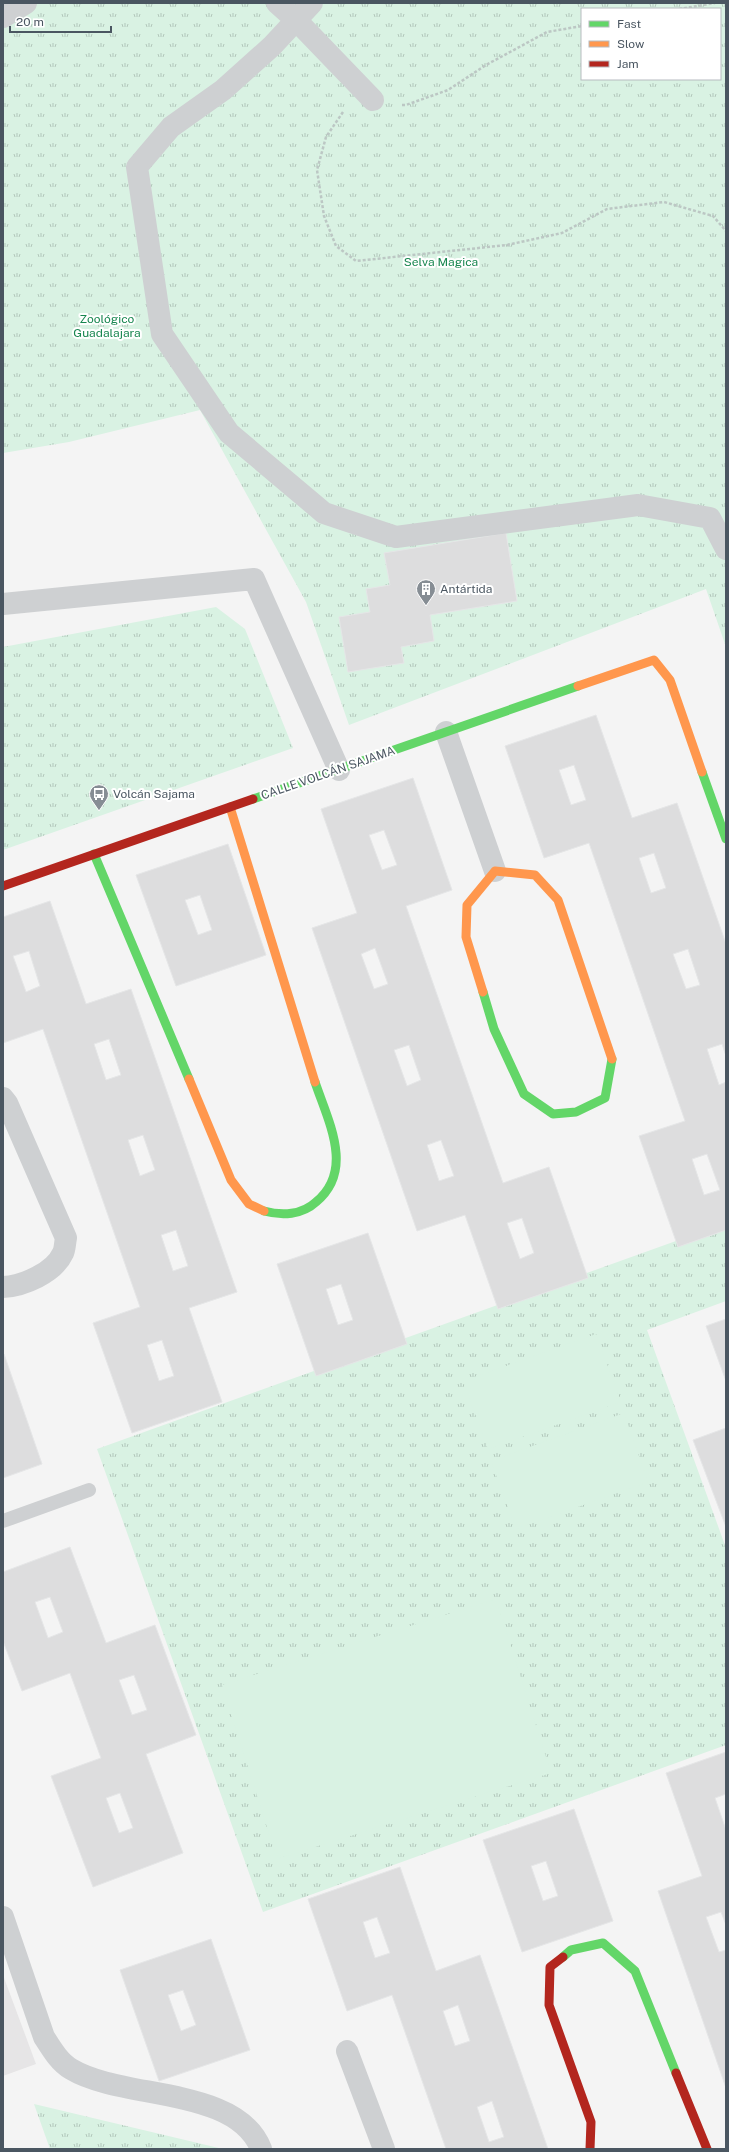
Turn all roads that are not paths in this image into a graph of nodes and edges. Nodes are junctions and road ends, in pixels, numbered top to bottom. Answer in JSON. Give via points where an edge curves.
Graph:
{"nodes":[{"id":1,"x":26,"y":3,"type":"edge"},
{"id":2,"x":277,"y":3,"type":"edge"},
{"id":3,"x":312,"y":3,"type":"edge"},
{"id":4,"x":3,"y":17,"type":"edge"},
{"id":5,"x":296,"y":20,"type":"junction"},
{"id":6,"x":373,"y":100,"type":"road end"},
{"id":7,"x":726,"y":548,"type":"edge"},
{"id":8,"x":5,"y":600,"type":"edge"},
{"id":9,"x":446,"y":732,"type":"junction"},
{"id":10,"x":339,"y":770,"type":"junction"},
{"id":11,"x":230,"y":808,"type":"junction"},
{"id":12,"x":726,"y":839,"type":"edge"},
{"id":13,"x":94,"y":854,"type":"junction"},
{"id":14,"x":495,"y":871,"type":"junction"},
{"id":15,"x":3,"y":886,"type":"edge"},
{"id":16,"x":3,"y":1098,"type":"edge"},
{"id":17,"x":3,"y":1287,"type":"edge"},
{"id":18,"x":89,"y":1490,"type":"dead end"},
{"id":19,"x":3,"y":1521,"type":"edge"},
{"id":20,"x":3,"y":1918,"type":"edge"},
{"id":21,"x":347,"y":2051,"type":"dead end"},
{"id":22,"x":261,"y":2149,"type":"edge"},
{"id":23,"x":384,"y":2149,"type":"edge"},
{"id":24,"x":590,"y":2149,"type":"edge"},
{"id":25,"x":706,"y":2149,"type":"edge"}],
"edges":[{"from":1,"to":4,"type":"street"},
{"from":2,"to":5,"type":"street"},
{"from":3,"to":5,"type":"street"},
{"from":5,"to":6,"type":"street"},
{"from":5,"to":7,"type":"street","via":[[272,46],[222,90],[171,127],[137,168],[162,334],[229,433],[324,513],[396,537],[638,504],[710,518]]},
{"from":8,"to":10,"type":"street","via":[[254,579]]},
{"from":9,"to":10,"type":"street","name":"CALLE VOLCÁN SAJAMA"},
{"from":9,"to":12,"type":"street","name":"CALLE VOLCÁN SAJAMA","via":[[654,660],[670,680]]},
{"from":9,"to":14,"type":"street"},
{"from":10,"to":11,"type":"street","name":"CALLE VOLCÁN SAJAMA"},
{"from":11,"to":13,"type":"street","name":"CALLE VOLCÁN SAJAMA"},
{"from":11,"to":13,"type":"street","via":[[335,1145],[337,1172],[324,1198],[296,1214],[273,1215],[251,1206],[231,1180]]},
{"from":13,"to":15,"type":"street","name":"CALLE VOLCÁN SAJAMA"},
{"from":14,"to":14,"type":"street","via":[[467,905],[466,938],[494,1029],[524,1094],[553,1114],[576,1112],[605,1098],[613,1061],[558,900],[535,875]]},
{"from":16,"to":17,"type":"street","via":[[66,1238],[64,1253],[52,1268],[17,1286]]},
{"from":18,"to":19,"type":"lane"},
{"from":20,"to":22,"type":"street","via":[[44,2037],[55,2054],[70,2069],[92,2078],[220,2109],[241,2121],[258,2141]]},
{"from":21,"to":23,"type":"street"},
{"from":24,"to":25,"type":"street","via":[[591,2122],[548,2005],[550,1967],[571,1950],[603,1943],[635,1971]]}]}
